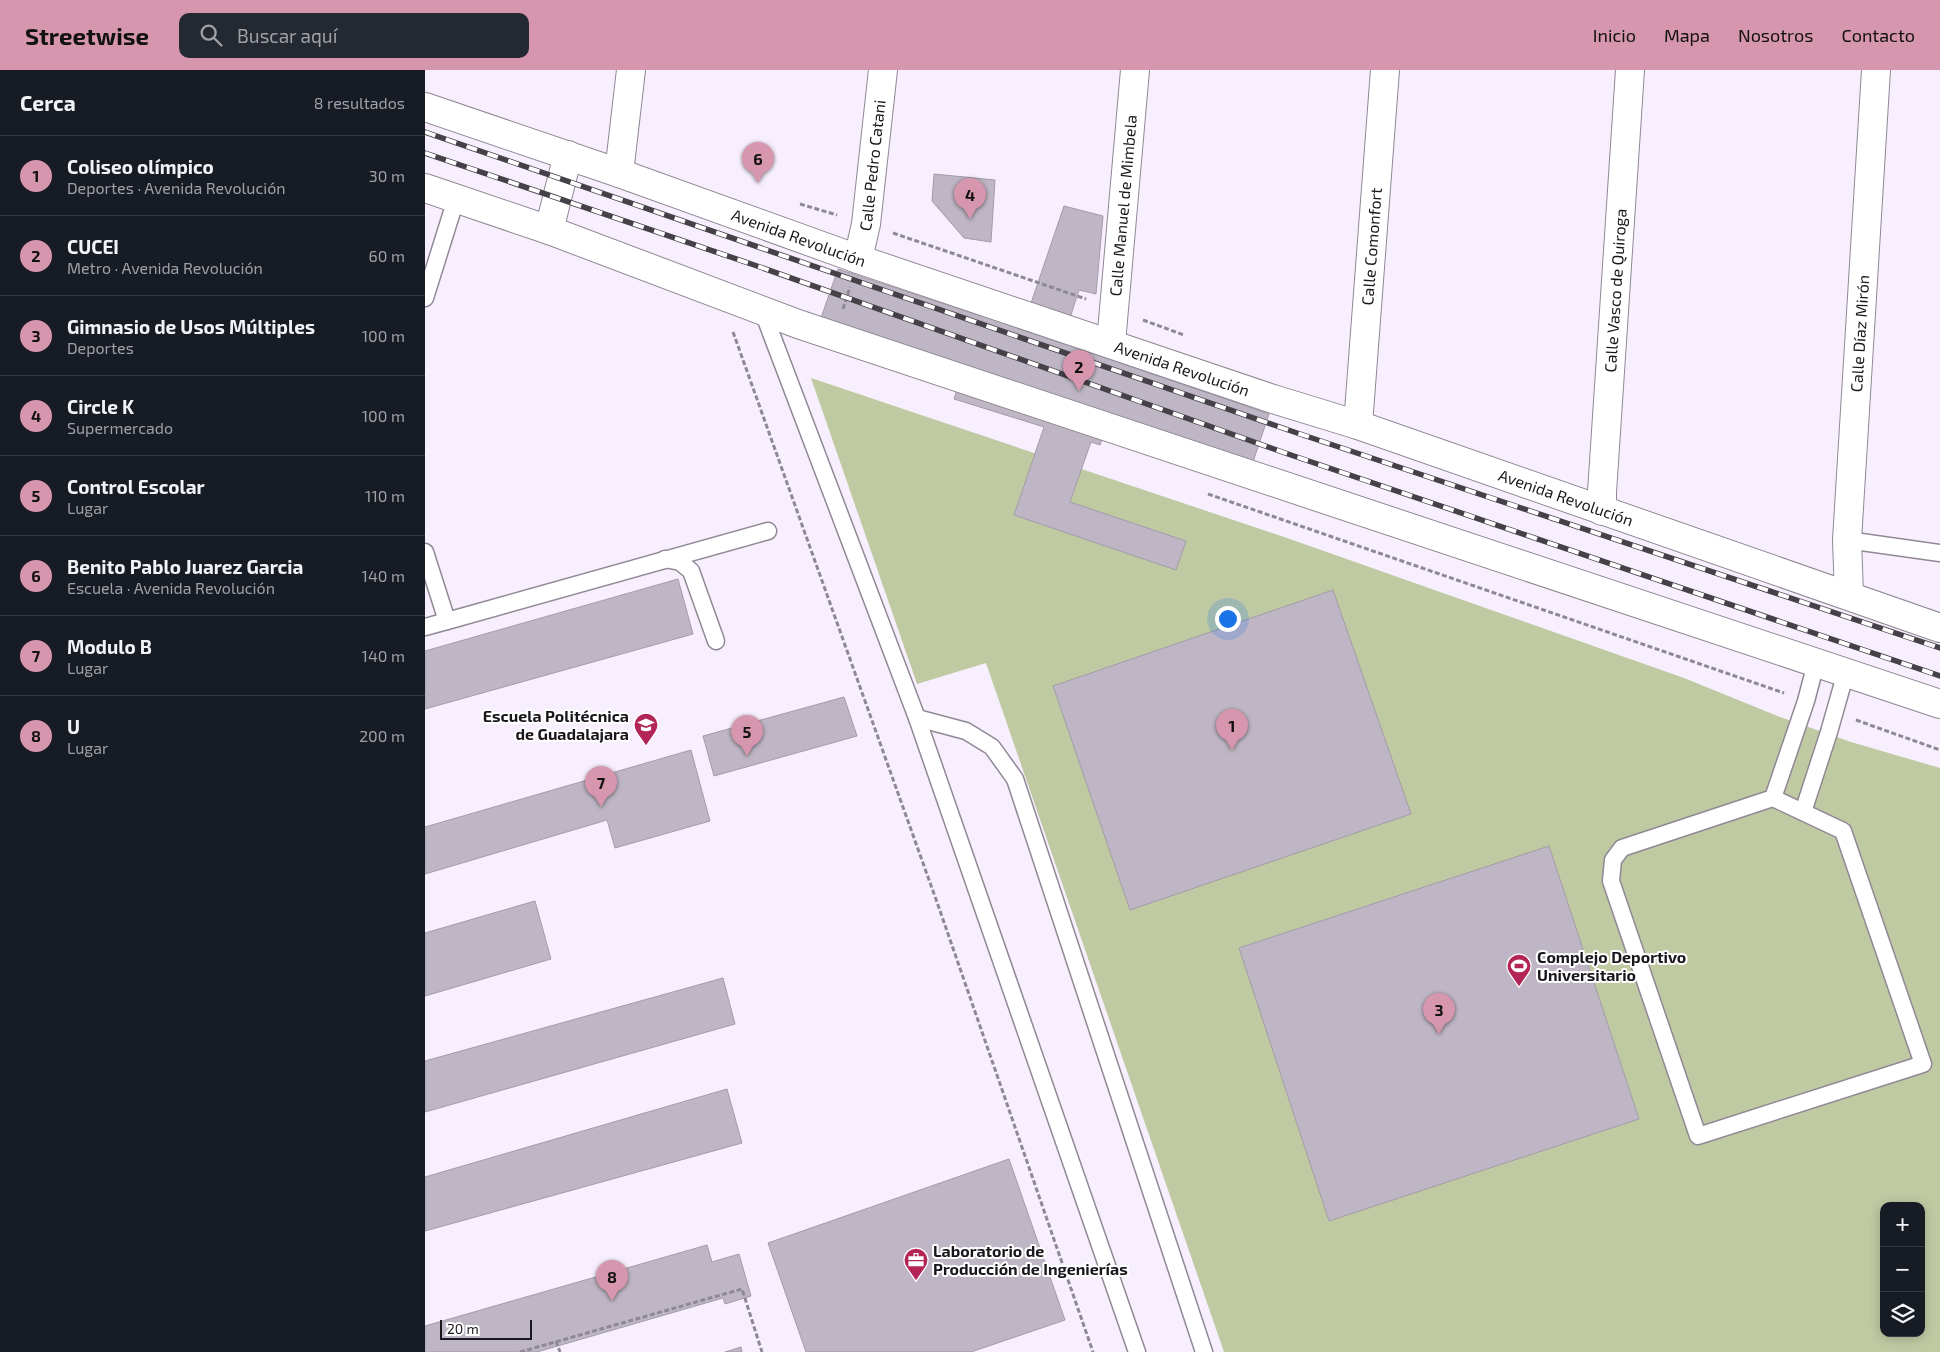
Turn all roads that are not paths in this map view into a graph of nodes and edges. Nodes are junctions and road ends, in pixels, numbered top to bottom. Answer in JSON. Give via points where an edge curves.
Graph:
{"nodes":[{"id":1,"x":631,"y":70,"type":"edge"},
{"id":2,"x":883,"y":70,"type":"edge"},
{"id":3,"x":1135,"y":70,"type":"edge"},
{"id":4,"x":1385,"y":70,"type":"edge"},
{"id":5,"x":1630,"y":70,"type":"edge"},
{"id":6,"x":1876,"y":70,"type":"edge"},
{"id":7,"x":425,"y":107,"type":"edge"},
{"id":8,"x":568,"y":155,"type":"junction"},
{"id":9,"x":619,"y":173,"type":"junction"},
{"id":10,"x":425,"y":188,"type":"edge"},
{"id":11,"x":456,"y":198,"type":"junction"},
{"id":12,"x":549,"y":230,"type":"junction"},
{"id":13,"x":858,"y":259,"type":"junction"},
{"id":14,"x":425,"y":298,"type":"edge"},
{"id":15,"x":763,"y":312,"type":"junction"},
{"id":16,"x":1111,"y":343,"type":"junction"},
{"id":17,"x":1358,"y":425,"type":"junction"},
{"id":18,"x":1602,"y":511,"type":"junction"},
{"id":19,"x":768,"y":531,"type":"dead end"},
{"id":20,"x":1847,"y":540,"type":"junction"},
{"id":21,"x":1940,"y":552,"type":"edge"},
{"id":22,"x":426,"y":558,"type":"edge"},
{"id":23,"x":665,"y":559,"type":"junction"},
{"id":24,"x":1849,"y":595,"type":"junction"},
{"id":25,"x":447,"y":621,"type":"junction"},
{"id":26,"x":425,"y":627,"type":"edge"},
{"id":27,"x":1940,"y":628,"type":"edge"},
{"id":28,"x":715,"y":641,"type":"dead end"},
{"id":29,"x":1816,"y":663,"type":"junction"},
{"id":30,"x":1845,"y":672,"type":"junction"},
{"id":31,"x":1940,"y":704,"type":"edge"},
{"id":32,"x":917,"y":718,"type":"junction"},
{"id":33,"x":1773,"y":798,"type":"junction"},
{"id":34,"x":1803,"y":812,"type":"junction"},
{"id":35,"x":1137,"y":1352,"type":"edge"},
{"id":36,"x":1204,"y":1352,"type":"edge"}],
"edges":[{"from":1,"to":9,"type":"main road"},
{"from":2,"to":13,"type":"main road","name":"Calle Pedro Catani","via":[[866,224]]},
{"from":3,"to":16,"type":"main road","name":"Calle Manuel de Mimbela"},
{"from":4,"to":17,"type":"main road","name":"Calle Comonfort"},
{"from":5,"to":18,"type":"main road","name":"Calle Vasco de Quiroga"},
{"from":6,"to":20,"type":"main road","name":"Calle Díaz Mirón"},
{"from":7,"to":8,"type":"main road","name":"Avenida Revolución"},
{"from":8,"to":9,"type":"main road","name":"Avenida Revolución"},
{"from":8,"to":12,"type":"main road"},
{"from":9,"to":13,"type":"main road","name":"Avenida Revolución"},
{"from":10,"to":11,"type":"main road"},
{"from":11,"to":12,"type":"main road"},
{"from":11,"to":14,"type":"lane"},
{"from":12,"to":15,"type":"main road"},
{"from":13,"to":16,"type":"main road","name":"Avenida Revolución"},
{"from":15,"to":29,"type":"main road"},
{"from":15,"to":32,"type":"lane"},
{"from":16,"to":17,"type":"main road","name":"Avenida Revolución"},
{"from":17,"to":18,"type":"main road","name":"Avenida Revolución"},
{"from":18,"to":24,"type":"main road","name":"Avenida Revolución"},
{"from":19,"to":23,"type":"lane"},
{"from":20,"to":21,"type":"lane"},
{"from":20,"to":24,"type":"main road","name":"Calle Díaz Mirón"},
{"from":22,"to":25,"type":"lane"},
{"from":23,"to":25,"type":"lane"},
{"from":23,"to":28,"type":"lane","via":[[680,562],[691,571]]},
{"from":24,"to":27,"type":"main road","name":"Avenida Revolución"},
{"from":25,"to":26,"type":"lane"},
{"from":29,"to":30,"type":"main road"},
{"from":29,"to":33,"type":"lane"},
{"from":30,"to":31,"type":"main road"},
{"from":30,"to":34,"type":"lane"},
{"from":32,"to":35,"type":"lane"},
{"from":32,"to":36,"type":"lane","via":[[975,737],[991,748],[1015,779]]},
{"from":33,"to":34,"type":"lane"},
{"from":33,"to":34,"type":"lane","via":[[1622,848],[1613,860],[1611,881],[1698,1136],[1923,1064],[1843,831]]}]}
